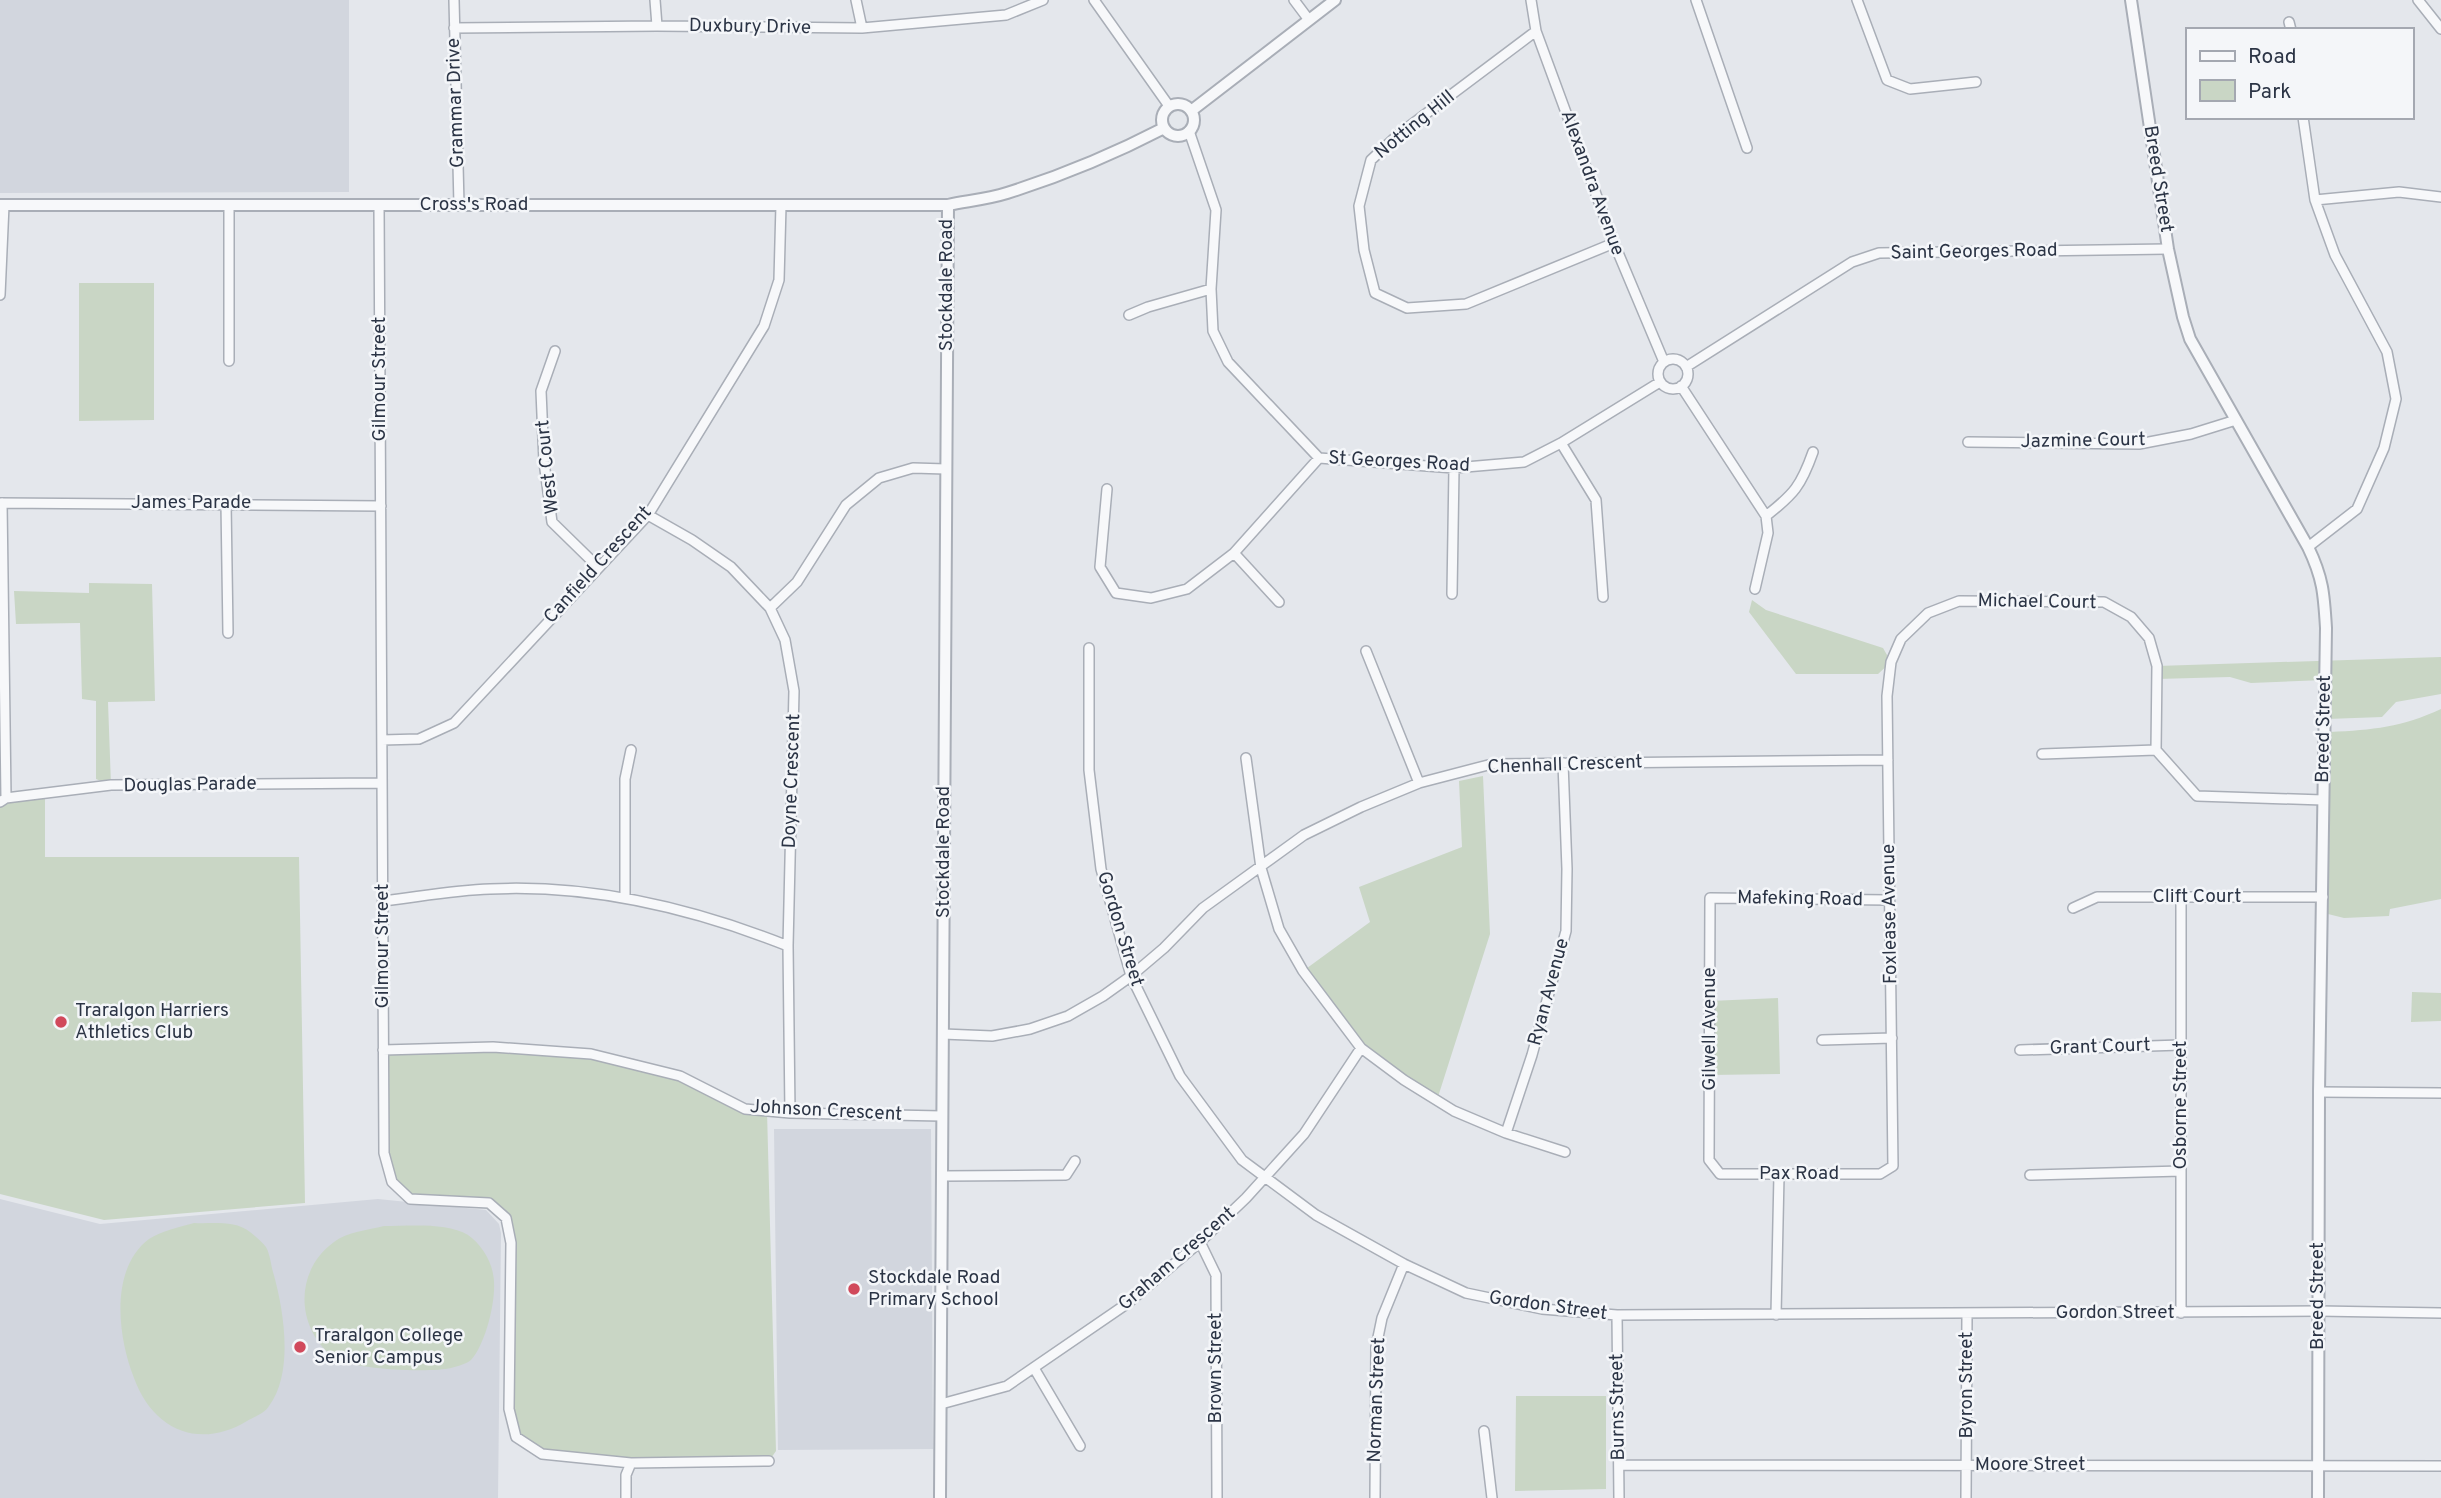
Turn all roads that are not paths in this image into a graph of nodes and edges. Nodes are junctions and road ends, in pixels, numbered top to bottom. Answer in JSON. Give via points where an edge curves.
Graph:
{"nodes":[{"id":1,"x":454,"y":0,"type":"edge"},
{"id":2,"x":655,"y":0,"type":"edge"},
{"id":3,"x":856,"y":0,"type":"edge"},
{"id":4,"x":1043,"y":0,"type":"edge"},
{"id":5,"x":1094,"y":0,"type":"edge"},
{"id":6,"x":1294,"y":0,"type":"edge"},
{"id":7,"x":1335,"y":0,"type":"edge"},
{"id":8,"x":1531,"y":0,"type":"edge"},
{"id":9,"x":1696,"y":0,"type":"edge"},
{"id":10,"x":1857,"y":0,"type":"edge"},
{"id":11,"x":2131,"y":0,"type":"edge"},
{"id":12,"x":2418,"y":0,"type":"edge"},
{"id":13,"x":1309,"y":20,"type":"junction"},
{"id":14,"x":657,"y":26,"type":"junction"},
{"id":15,"x":454,"y":28,"type":"junction"},
{"id":16,"x":862,"y":28,"type":"junction"},
{"id":17,"x":2441,"y":29,"type":"edge"},
{"id":18,"x":1536,"y":31,"type":"junction"},
{"id":19,"x":1976,"y":82,"type":"dead end"},
{"id":20,"x":1169,"y":106,"type":"junction"},
{"id":21,"x":1191,"y":111,"type":"junction"},
{"id":22,"x":2303,"y":119,"type":"edge"},
{"id":23,"x":1164,"y":128,"type":"junction"},
{"id":24,"x":1189,"y":131,"type":"junction"},
{"id":25,"x":1748,"y":148,"type":"dead end"},
{"id":26,"x":2441,"y":197,"type":"edge"},
{"id":27,"x":2315,"y":201,"type":"junction"},
{"id":28,"x":2,"y":205,"type":"edge"},
{"id":29,"x":379,"y":205,"type":"junction"},
{"id":30,"x":458,"y":205,"type":"junction"},
{"id":31,"x":781,"y":205,"type":"junction"},
{"id":32,"x":948,"y":205,"type":"junction"},
{"id":33,"x":229,"y":206,"type":"junction"},
{"id":34,"x":1614,"y":243,"type":"junction"},
{"id":35,"x":2168,"y":249,"type":"junction"},
{"id":36,"x":1211,"y":289,"type":"junction"},
{"id":37,"x":0,"y":295,"type":"edge"},
{"id":38,"x":1129,"y":315,"type":"dead end"},
{"id":39,"x":555,"y":351,"type":"dead end"},
{"id":40,"x":229,"y":361,"type":"dead end"},
{"id":41,"x":1664,"y":362,"type":"junction"},
{"id":42,"x":1686,"y":367,"type":"junction"},
{"id":43,"x":1660,"y":382,"type":"junction"},
{"id":44,"x":1681,"y":386,"type":"junction"},
{"id":45,"x":2236,"y":421,"type":"junction"},
{"id":46,"x":1968,"y":442,"type":"dead end"},
{"id":47,"x":1561,"y":443,"type":"junction"},
{"id":48,"x":1813,"y":452,"type":"dead end"},
{"id":49,"x":1319,"y":458,"type":"junction"},
{"id":50,"x":1454,"y":468,"type":"junction"},
{"id":51,"x":946,"y":469,"type":"junction"},
{"id":52,"x":1107,"y":489,"type":"dead end"},
{"id":53,"x":1,"y":503,"type":"edge"},
{"id":54,"x":226,"y":503,"type":"junction"},
{"id":55,"x":381,"y":506,"type":"junction"},
{"id":56,"x":648,"y":515,"type":"junction"},
{"id":57,"x":1766,"y":516,"type":"junction"},
{"id":58,"x":2308,"y":547,"type":"junction"},
{"id":59,"x":1234,"y":553,"type":"junction"},
{"id":60,"x":598,"y":566,"type":"junction"},
{"id":61,"x":1755,"y":589,"type":"dead end"},
{"id":62,"x":1452,"y":594,"type":"dead end"},
{"id":63,"x":1603,"y":597,"type":"dead end"},
{"id":64,"x":1279,"y":602,"type":"dead end"},
{"id":65,"x":770,"y":608,"type":"junction"},
{"id":66,"x":228,"y":633,"type":"dead end"},
{"id":67,"x":1089,"y":649,"type":"dead end"},
{"id":68,"x":1366,"y":651,"type":"dead end"},
{"id":69,"x":1891,"y":662,"type":"joint"},
{"id":70,"x":2,"y":690,"type":"edge"},
{"id":71,"x":382,"y":740,"type":"junction"},
{"id":72,"x":631,"y":750,"type":"dead end"},
{"id":73,"x":2156,"y":750,"type":"junction"},
{"id":74,"x":2042,"y":754,"type":"dead end"},
{"id":75,"x":1246,"y":758,"type":"dead end"},
{"id":76,"x":1888,"y":760,"type":"junction"},
{"id":77,"x":1563,"y":763,"type":"junction"},
{"id":78,"x":382,"y":783,"type":"junction"},
{"id":79,"x":1419,"y":783,"type":"junction"},
{"id":80,"x":3,"y":800,"type":"edge"},
{"id":81,"x":2323,"y":800,"type":"junction"},
{"id":82,"x":1261,"y":868,"type":"junction"},
{"id":83,"x":625,"y":897,"type":"junction"},
{"id":84,"x":2182,"y":897,"type":"junction"},
{"id":85,"x":2323,"y":897,"type":"junction"},
{"id":86,"x":1710,"y":898,"type":"joint"},
{"id":87,"x":1889,"y":900,"type":"junction"},
{"id":88,"x":383,"y":901,"type":"junction"},
{"id":89,"x":2073,"y":908,"type":"dead end"},
{"id":90,"x":788,"y":946,"type":"junction"},
{"id":91,"x":1130,"y":976,"type":"junction"},
{"id":92,"x":943,"y":1034,"type":"junction"},
{"id":93,"x":1892,"y":1038,"type":"junction"},
{"id":94,"x":1822,"y":1040,"type":"dead end"},
{"id":95,"x":2181,"y":1045,"type":"junction"},
{"id":96,"x":1361,"y":1048,"type":"junction"},
{"id":97,"x":383,"y":1050,"type":"junction"},
{"id":98,"x":2020,"y":1050,"type":"dead end"},
{"id":99,"x":2319,"y":1092,"type":"junction"},
{"id":100,"x":2441,"y":1093,"type":"edge"},
{"id":101,"x":790,"y":1112,"type":"junction"},
{"id":102,"x":942,"y":1116,"type":"junction"},
{"id":103,"x":1506,"y":1133,"type":"junction"},
{"id":104,"x":1565,"y":1152,"type":"dead end"},
{"id":105,"x":1709,"y":1160,"type":"joint"},
{"id":106,"x":1075,"y":1161,"type":"dead end"},
{"id":107,"x":1892,"y":1166,"type":"joint"},
{"id":108,"x":2181,"y":1171,"type":"junction"},
{"id":109,"x":1265,"y":1175,"type":"junction"},
{"id":110,"x":1779,"y":1175,"type":"junction"},
{"id":111,"x":2031,"y":1175,"type":"dead end"},
{"id":112,"x":943,"y":1176,"type":"junction"},
{"id":113,"x":1200,"y":1242,"type":"junction"},
{"id":114,"x":1404,"y":1264,"type":"junction"},
{"id":115,"x":2318,"y":1311,"type":"junction"},
{"id":116,"x":2181,"y":1313,"type":"junction"},
{"id":117,"x":2441,"y":1313,"type":"edge"},
{"id":118,"x":1967,"y":1314,"type":"junction"},
{"id":119,"x":1617,"y":1315,"type":"junction"},
{"id":120,"x":1776,"y":1315,"type":"junction"},
{"id":121,"x":1034,"y":1368,"type":"junction"},
{"id":122,"x":941,"y":1404,"type":"junction"},
{"id":123,"x":1484,"y":1432,"type":"dead end"},
{"id":124,"x":1080,"y":1446,"type":"dead end"},
{"id":125,"x":769,"y":1461,"type":"dead end"},
{"id":126,"x":631,"y":1463,"type":"junction"},
{"id":127,"x":1620,"y":1465,"type":"junction"},
{"id":128,"x":1966,"y":1465,"type":"junction"},
{"id":129,"x":2318,"y":1465,"type":"junction"},
{"id":130,"x":2441,"y":1466,"type":"edge"},
{"id":131,"x":626,"y":1498,"type":"edge"},
{"id":132,"x":940,"y":1498,"type":"edge"},
{"id":133,"x":1217,"y":1498,"type":"edge"},
{"id":134,"x":1375,"y":1498,"type":"edge"},
{"id":135,"x":1492,"y":1498,"type":"edge"},
{"id":136,"x":1619,"y":1498,"type":"edge"},
{"id":137,"x":1966,"y":1498,"type":"edge"},
{"id":138,"x":2318,"y":1498,"type":"edge"}],
"edges":[{"from":1,"to":15,"type":"street","name":"Grammar Drive"},
{"from":2,"to":14,"type":"street"},
{"from":3,"to":16,"type":"street"},
{"from":4,"to":16,"type":"street","name":"Duxbury Drive","via":[[1006,15]]},
{"from":5,"to":20,"type":"street"},
{"from":6,"to":13,"type":"street"},
{"from":7,"to":13,"type":"street"},
{"from":8,"to":18,"type":"street","name":"Alexandra Avenue"},
{"from":9,"to":25,"type":"street"},
{"from":10,"to":19,"type":"street","via":[[1887,80],[1910,89]]},
{"from":11,"to":35,"type":"street","name":"Breed Street"},
{"from":12,"to":17,"type":"street"},
{"from":13,"to":21,"type":"street"},
{"from":14,"to":15,"type":"street","name":"Duxbury Drive"},
{"from":14,"to":16,"type":"street","name":"Duxbury Drive"},
{"from":15,"to":30,"type":"street","name":"Grammar Drive"},
{"from":18,"to":34,"type":"street","name":"Alexandra Avenue"},
{"from":18,"to":34,"type":"street","name":"Notting Hill","via":[[1371,160],[1359,206],[1374,293],[1407,308],[1466,304]]},
{"from":20,"to":21,"type":"street","via":[[1181,104]]},
{"from":20,"to":23,"type":"street","via":[[1162,116]]},
{"from":21,"to":24,"type":"street","via":[[1194,122]]},
{"from":22,"to":27,"type":"street"},
{"from":23,"to":24,"type":"street","via":[[1177,135]]},
{"from":23,"to":32,"type":"street","name":"Cross's Road","via":[[1061,173],[1004,193]]},
{"from":24,"to":36,"type":"street","name":"St Georges Road","via":[[1216,210]]},
{"from":26,"to":27,"type":"street","via":[[2399,192]]},
{"from":27,"to":58,"type":"street","via":[[2335,255],[2387,352],[2396,399],[2384,448],[2357,509]]},
{"from":28,"to":33,"type":"street","name":"Cross's Road"},
{"from":28,"to":37,"type":"street"},
{"from":29,"to":30,"type":"street","name":"Cross's Road"},
{"from":29,"to":33,"type":"street","name":"Cross's Road"},
{"from":29,"to":55,"type":"street","name":"Gilmour Street"},
{"from":30,"to":31,"type":"street","name":"Cross's Road"},
{"from":31,"to":32,"type":"street","name":"Cross's Road"},
{"from":31,"to":56,"type":"street","name":"Canfield Crescent","via":[[779,280],[764,326]]},
{"from":32,"to":51,"type":"street","name":"Stockdale Road"},
{"from":33,"to":40,"type":"street"},
{"from":34,"to":41,"type":"street","name":"Alexandra Avenue"},
{"from":35,"to":42,"type":"street","name":"Saint Georges Road","via":[[1879,253],[1852,262]]},
{"from":35,"to":45,"type":"street","name":"Breed Street","via":[[2190,339]]},
{"from":36,"to":38,"type":"street"},
{"from":36,"to":49,"type":"street","name":"St Georges Road","via":[[1213,331],[1228,362]]},
{"from":39,"to":60,"type":"street","name":"West Court","via":[[541,391],[552,522]]},
{"from":41,"to":42,"type":"street","via":[[1674,359]]},
{"from":41,"to":43,"type":"street","via":[[1658,371]]},
{"from":42,"to":44,"type":"street","via":[[1687,378]]},
{"from":43,"to":44,"type":"street","via":[[1667,387]]},
{"from":43,"to":47,"type":"street","name":"St Georges Road"},
{"from":44,"to":57,"type":"street"},
{"from":45,"to":46,"type":"street","name":"Jazmine Court","via":[[2139,444]]},
{"from":45,"to":58,"type":"street","name":"Breed Street"},
{"from":47,"to":50,"type":"street","name":"St Georges Road","via":[[1524,462]]},
{"from":47,"to":63,"type":"street","via":[[1596,500]]},
{"from":48,"to":57,"type":"street","via":[[1803,480]]},
{"from":49,"to":50,"type":"street","name":"St Georges Road"},
{"from":49,"to":59,"type":"street"},
{"from":50,"to":62,"type":"street"},
{"from":51,"to":65,"type":"street","via":[[913,468],[871,485],[846,505],[797,582]]},
{"from":51,"to":92,"type":"street","name":"Stockdale Road"},
{"from":52,"to":59,"type":"street","via":[[1100,567],[1116,593],[1151,598],[1187,589]]},
{"from":53,"to":54,"type":"street","name":"James Parade"},
{"from":53,"to":70,"type":"street"},
{"from":54,"to":55,"type":"street","name":"James Parade"},
{"from":54,"to":66,"type":"street"},
{"from":55,"to":71,"type":"street","name":"Gilmour Street"},
{"from":56,"to":60,"type":"street","name":"Canfield Crescent"},
{"from":56,"to":65,"type":"street","name":"Doyne Crescent","via":[[731,567]]},
{"from":57,"to":61,"type":"street","via":[[1768,533]]},
{"from":58,"to":81,"type":"street","name":"Breed Street","via":[[2324,593]]},
{"from":59,"to":64,"type":"street"},
{"from":60,"to":71,"type":"street","name":"Canfield Crescent","via":[[453,723],[419,739]]},
{"from":65,"to":90,"type":"street","name":"Doyne Crescent","via":[[785,640],[794,691]]},
{"from":67,"to":91,"type":"street","name":"Gordon Street","via":[[1088,770],[1099,857]]},
{"from":68,"to":79,"type":"street"},
{"from":69,"to":73,"type":"street","name":"Michael Court","via":[[1901,639],[1928,613],[1959,601],[2104,602],[2131,617],[2149,638],[2157,666]]},
{"from":69,"to":76,"type":"street","name":"Foxlease Avenue"},
{"from":70,"to":80,"type":"street"},
{"from":71,"to":78,"type":"street","name":"Gilmour Street"},
{"from":72,"to":83,"type":"street","via":[[625,779]]},
{"from":73,"to":74,"type":"street"},
{"from":73,"to":81,"type":"street","via":[[2197,796]]},
{"from":75,"to":82,"type":"street"},
{"from":76,"to":77,"type":"street","name":"Chenhall Crescent"},
{"from":76,"to":87,"type":"street","name":"Foxlease Avenue"},
{"from":77,"to":79,"type":"street","name":"Chenhall Crescent","via":[[1492,764]]},
{"from":77,"to":103,"type":"street","name":"Ryan Avenue","via":[[1566,931]]},
{"from":78,"to":80,"type":"street","name":"Douglas Parade","via":[[111,786]]},
{"from":78,"to":88,"type":"street","name":"Gilmour Street"},
{"from":79,"to":82,"type":"street","name":"Chenhall Crescent","via":[[1304,835]]},
{"from":81,"to":85,"type":"street","name":"Breed Street"},
{"from":82,"to":91,"type":"street","name":"Chenhall Crescent","via":[[1203,908]]},
{"from":82,"to":96,"type":"street","via":[[1279,929],[1303,971]]},
{"from":83,"to":88,"type":"street","via":[[578,890],[490,888]]},
{"from":83,"to":90,"type":"street","via":[[712,918]]},
{"from":84,"to":85,"type":"street","name":"Clift Court"},
{"from":84,"to":89,"type":"street","name":"Clift Court","via":[[2097,897]]},
{"from":84,"to":95,"type":"street","name":"Osborne Street"},
{"from":85,"to":99,"type":"street","name":"Breed Street"},
{"from":86,"to":87,"type":"street","name":"Mafeking Road"},
{"from":86,"to":105,"type":"street","name":"Gilwell Avenue"},
{"from":87,"to":93,"type":"street","name":"Foxlease Avenue"},
{"from":88,"to":97,"type":"street","name":"Gilmour Street"},
{"from":90,"to":101,"type":"street","name":"Doyne Crescent"},
{"from":91,"to":92,"type":"street","name":"Chenhall Crescent","via":[[1068,1016],[1030,1029],[992,1036]]},
{"from":91,"to":109,"type":"street","name":"Gordon Street","via":[[1180,1076],[1242,1160]]},
{"from":92,"to":102,"type":"street","name":"Stockdale Road"},
{"from":93,"to":94,"type":"street"},
{"from":93,"to":107,"type":"street","name":"Foxlease Avenue"},
{"from":95,"to":98,"type":"street","name":"Grant Court"},
{"from":95,"to":108,"type":"street","name":"Osborne Street"},
{"from":96,"to":103,"type":"street","via":[[1454,1111]]},
{"from":96,"to":109,"type":"street","name":"Graham Crescent","via":[[1304,1134]]},
{"from":97,"to":101,"type":"street","name":"Johnson Crescent","via":[[492,1047],[591,1054],[680,1076],[745,1109]]},
{"from":97,"to":126,"type":"street","name":"Gilmour Street","via":[[384,1153],[392,1182],[410,1199],[489,1203],[506,1218],[511,1243],[509,1409],[516,1437],[542,1454]]},
{"from":99,"to":100,"type":"street"},
{"from":99,"to":115,"type":"street","name":"Breed Street"},
{"from":101,"to":102,"type":"street","name":"Johnson Crescent"},
{"from":102,"to":112,"type":"street","name":"Stockdale Road"},
{"from":103,"to":104,"type":"street"},
{"from":105,"to":110,"type":"street","name":"Pax Road","via":[[1720,1174]]},
{"from":106,"to":112,"type":"street","via":[[1066,1175]]},
{"from":107,"to":110,"type":"street","name":"Pax Road","via":[[1880,1174]]},
{"from":108,"to":111,"type":"street"},
{"from":108,"to":116,"type":"street","name":"Osborne Street"},
{"from":109,"to":113,"type":"street","name":"Graham Crescent"},
{"from":109,"to":114,"type":"street","name":"Gordon Street","via":[[1316,1215]]},
{"from":110,"to":120,"type":"street"},
{"from":112,"to":122,"type":"street","name":"Stockdale Road"},
{"from":113,"to":121,"type":"street","name":"Graham Crescent","via":[[1128,1303]]},
{"from":113,"to":133,"type":"street","name":"Brown Street","via":[[1216,1275]]},
{"from":114,"to":119,"type":"street","name":"Gordon Street","via":[[1466,1293],[1542,1308]]},
{"from":114,"to":134,"type":"street","name":"Norman Street","via":[[1382,1318],[1376,1347]]},
{"from":115,"to":116,"type":"street","name":"Gordon Street"},
{"from":115,"to":117,"type":"street","name":"Gordon Street"},
{"from":115,"to":129,"type":"street","name":"Breed Street"},
{"from":116,"to":118,"type":"street","name":"Gordon Street"},
{"from":118,"to":120,"type":"street","name":"Gordon Street"},
{"from":118,"to":128,"type":"street","name":"Byron Street"},
{"from":119,"to":120,"type":"street","name":"Gordon Street"},
{"from":119,"to":127,"type":"street","name":"Burns Street"},
{"from":121,"to":122,"type":"street","name":"Graham Crescent","via":[[1007,1386]]},
{"from":121,"to":124,"type":"street"},
{"from":122,"to":132,"type":"street","name":"Stockdale Road"},
{"from":123,"to":135,"type":"street"},
{"from":125,"to":126,"type":"street","name":"Gilmour Street"},
{"from":126,"to":131,"type":"street"},
{"from":127,"to":128,"type":"street","name":"Moore Street"},
{"from":127,"to":136,"type":"street","name":"Burns Street"},
{"from":128,"to":129,"type":"street","name":"Moore Street"},
{"from":128,"to":137,"type":"street","name":"Byron Street"},
{"from":129,"to":130,"type":"street","name":"Moore Street"},
{"from":129,"to":138,"type":"street","name":"Breed Street"}]}
